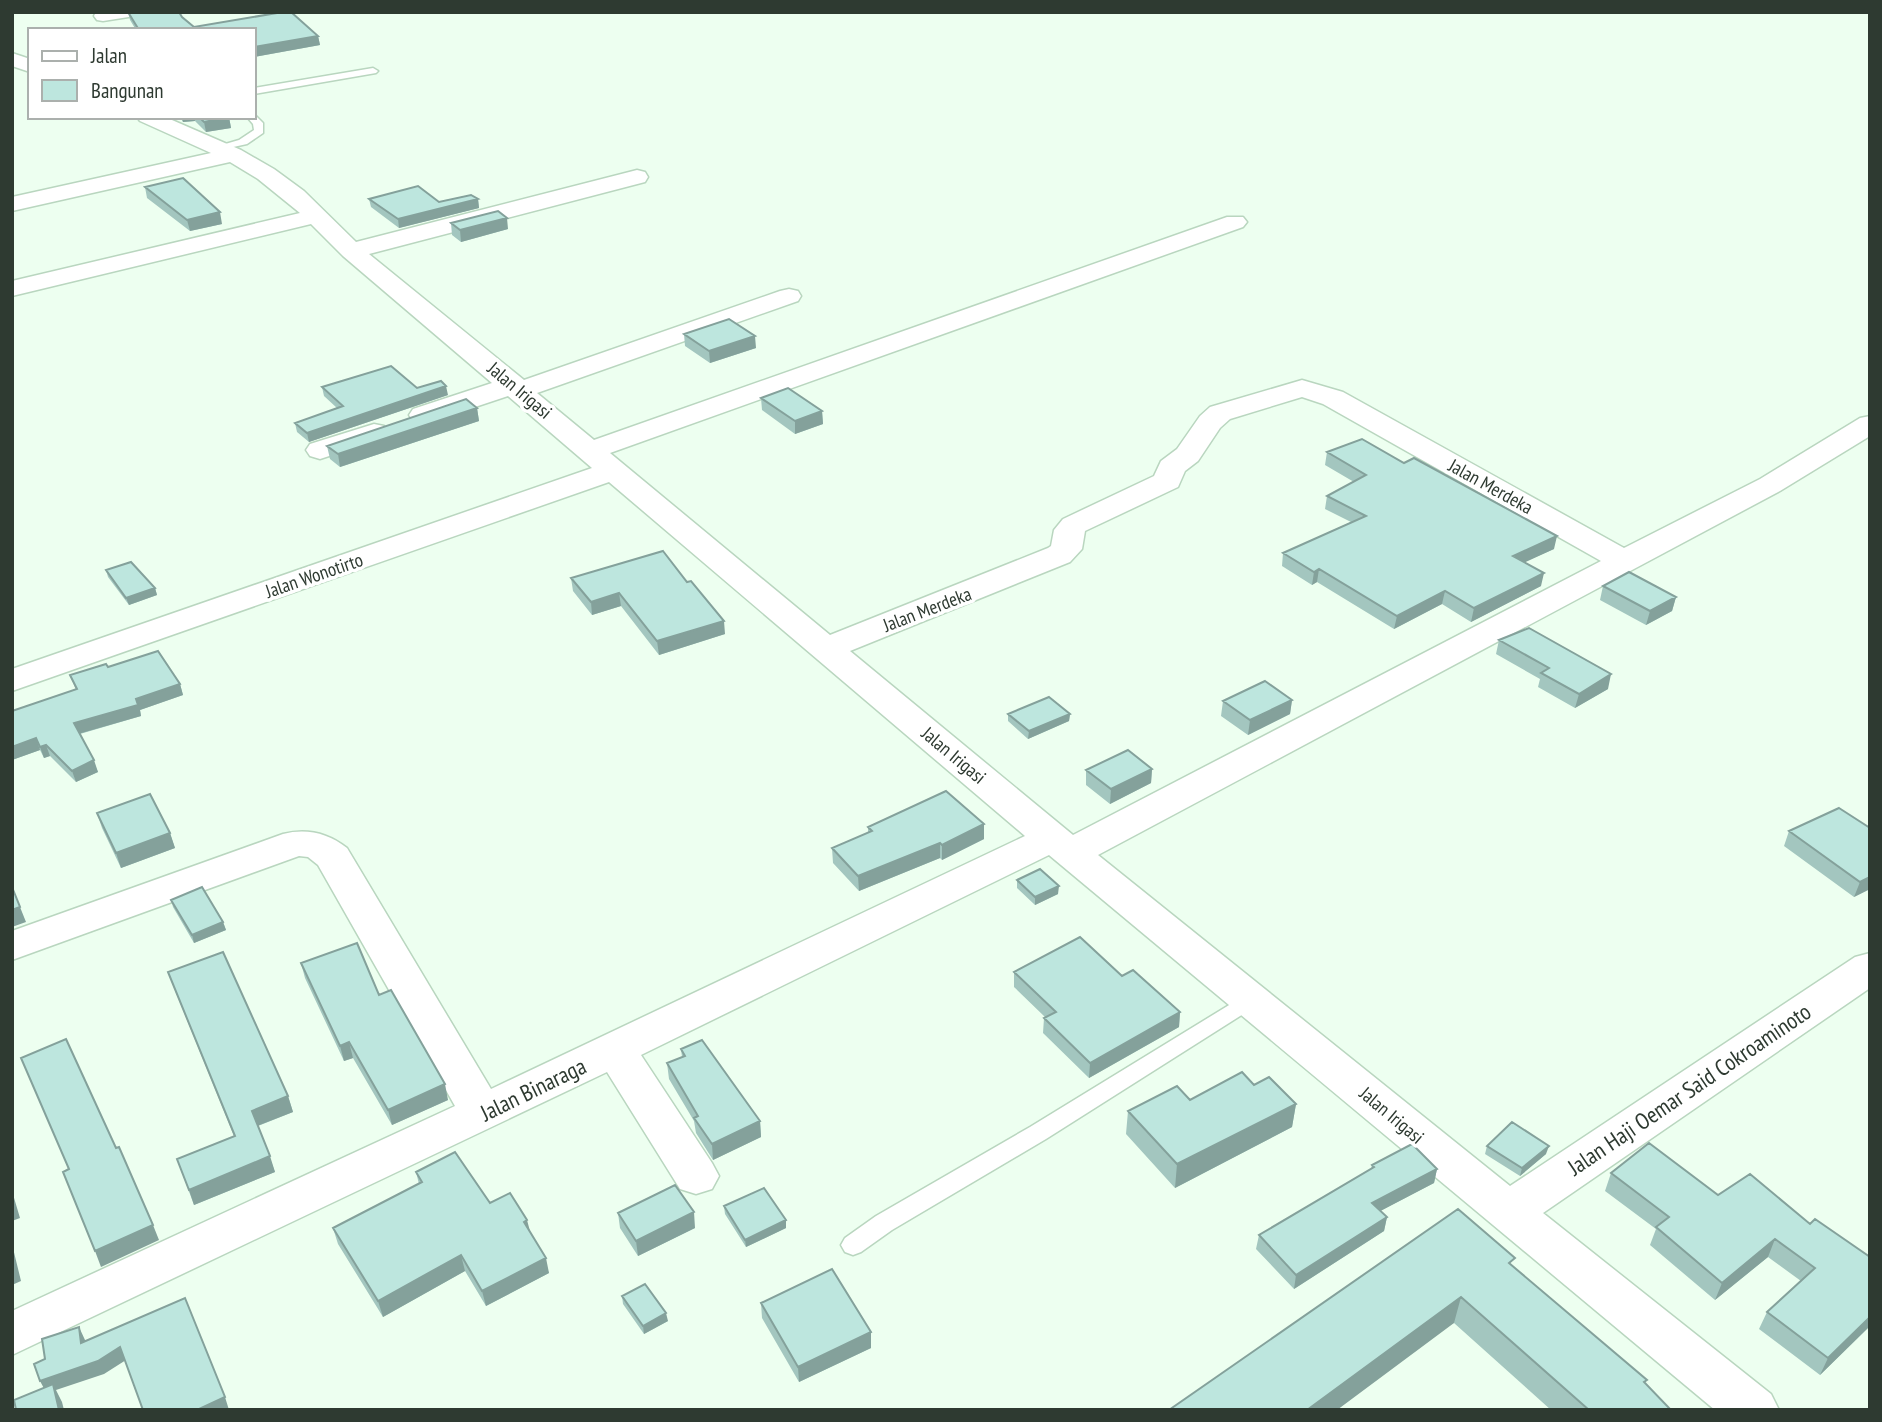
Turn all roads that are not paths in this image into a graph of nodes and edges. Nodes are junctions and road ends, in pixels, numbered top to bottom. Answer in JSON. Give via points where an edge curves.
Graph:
{"nodes":[{"id":1,"x":129,"y":12,"type":"edge"},
{"id":2,"x":105,"y":19,"type":"edge"},
{"id":3,"x":373,"y":71,"type":"dead end"},
{"id":4,"x":256,"y":91,"type":"edge"},
{"id":5,"x":152,"y":119,"type":"edge"},
{"id":6,"x":254,"y":119,"type":"edge"},
{"id":7,"x":226,"y":152,"type":"junction"},
{"id":8,"x":637,"y":177,"type":"dead end"},
{"id":9,"x":12,"y":204,"type":"edge"},
{"id":10,"x":316,"y":216,"type":"junction"},
{"id":11,"x":1236,"y":222,"type":"dead end"},
{"id":12,"x":351,"y":251,"type":"junction"},
{"id":13,"x":12,"y":289,"type":"edge"},
{"id":14,"x":789,"y":296,"type":"dead end"},
{"id":15,"x":517,"y":388,"type":"junction"},
{"id":16,"x":1870,"y":424,"type":"edge"},
{"id":17,"x":320,"y":450,"type":"dead end"},
{"id":18,"x":604,"y":460,"type":"junction"},
{"id":19,"x":1624,"y":561,"type":"junction"},
{"id":20,"x":827,"y":648,"type":"junction"},
{"id":21,"x":12,"y":681,"type":"edge"},
{"id":22,"x":1061,"y":846,"type":"junction"},
{"id":23,"x":12,"y":947,"type":"edge"},
{"id":24,"x":1870,"y":967,"type":"edge"},
{"id":25,"x":1252,"y":999,"type":"junction"},
{"id":26,"x":615,"y":1049,"type":"junction"},
{"id":27,"x":482,"y":1113,"type":"junction"},
{"id":28,"x":696,"y":1176,"type":"dead end"},
{"id":29,"x":1508,"y":1212,"type":"junction"},
{"id":30,"x":853,"y":1245,"type":"dead end"},
{"id":31,"x":12,"y":1334,"type":"edge"},
{"id":32,"x":1753,"y":1410,"type":"edge"}],
"edges":[{"from":1,"to":2,"type":"street"},
{"from":3,"to":4,"type":"lane"},
{"from":5,"to":7,"type":"street","name":"Jalan Irigasi"},
{"from":6,"to":7,"type":"lane","via":[[259,131]]},
{"from":7,"to":9,"type":"street"},
{"from":7,"to":10,"type":"street","name":"Jalan Irigasi","via":[[296,196]]},
{"from":8,"to":12,"type":"street"},
{"from":10,"to":12,"type":"street","name":"Jalan Irigasi"},
{"from":10,"to":13,"type":"street"},
{"from":11,"to":18,"type":"street","name":"Jalan Wonotirto"},
{"from":12,"to":15,"type":"street","name":"Jalan Irigasi"},
{"from":14,"to":15,"type":"street"},
{"from":15,"to":17,"type":"street"},
{"from":15,"to":18,"type":"street","name":"Jalan Irigasi"},
{"from":16,"to":19,"type":"street","via":[[1770,485]]},
{"from":18,"to":20,"type":"street","name":"Jalan Irigasi"},
{"from":18,"to":21,"type":"street","name":"Jalan Wonotirto"},
{"from":19,"to":20,"type":"street","name":"Jalan Merdeka","via":[[1333,398],[1302,388],[1212,418],[1189,453],[1171,467],[1168,481],[1074,525],[1066,549],[1059,555]]},
{"from":19,"to":22,"type":"street"},
{"from":20,"to":22,"type":"street","name":"Jalan Irigasi"},
{"from":22,"to":25,"type":"street","name":"Jalan Irigasi"},
{"from":22,"to":26,"type":"street","name":"Jalan Binaraga"},
{"from":23,"to":27,"type":"street","via":[[296,843],[319,846],[333,857]]},
{"from":24,"to":29,"type":"street","name":"Jalan Haji Oemar Said Cokroaminoto"},
{"from":25,"to":29,"type":"street","name":"Jalan Irigasi"},
{"from":25,"to":30,"type":"lane"},
{"from":26,"to":27,"type":"street","name":"Jalan Binaraga"},
{"from":26,"to":28,"type":"street"},
{"from":27,"to":31,"type":"street","name":"Jalan Binaraga"},
{"from":29,"to":32,"type":"street","name":"Jalan Irigasi"}]}
